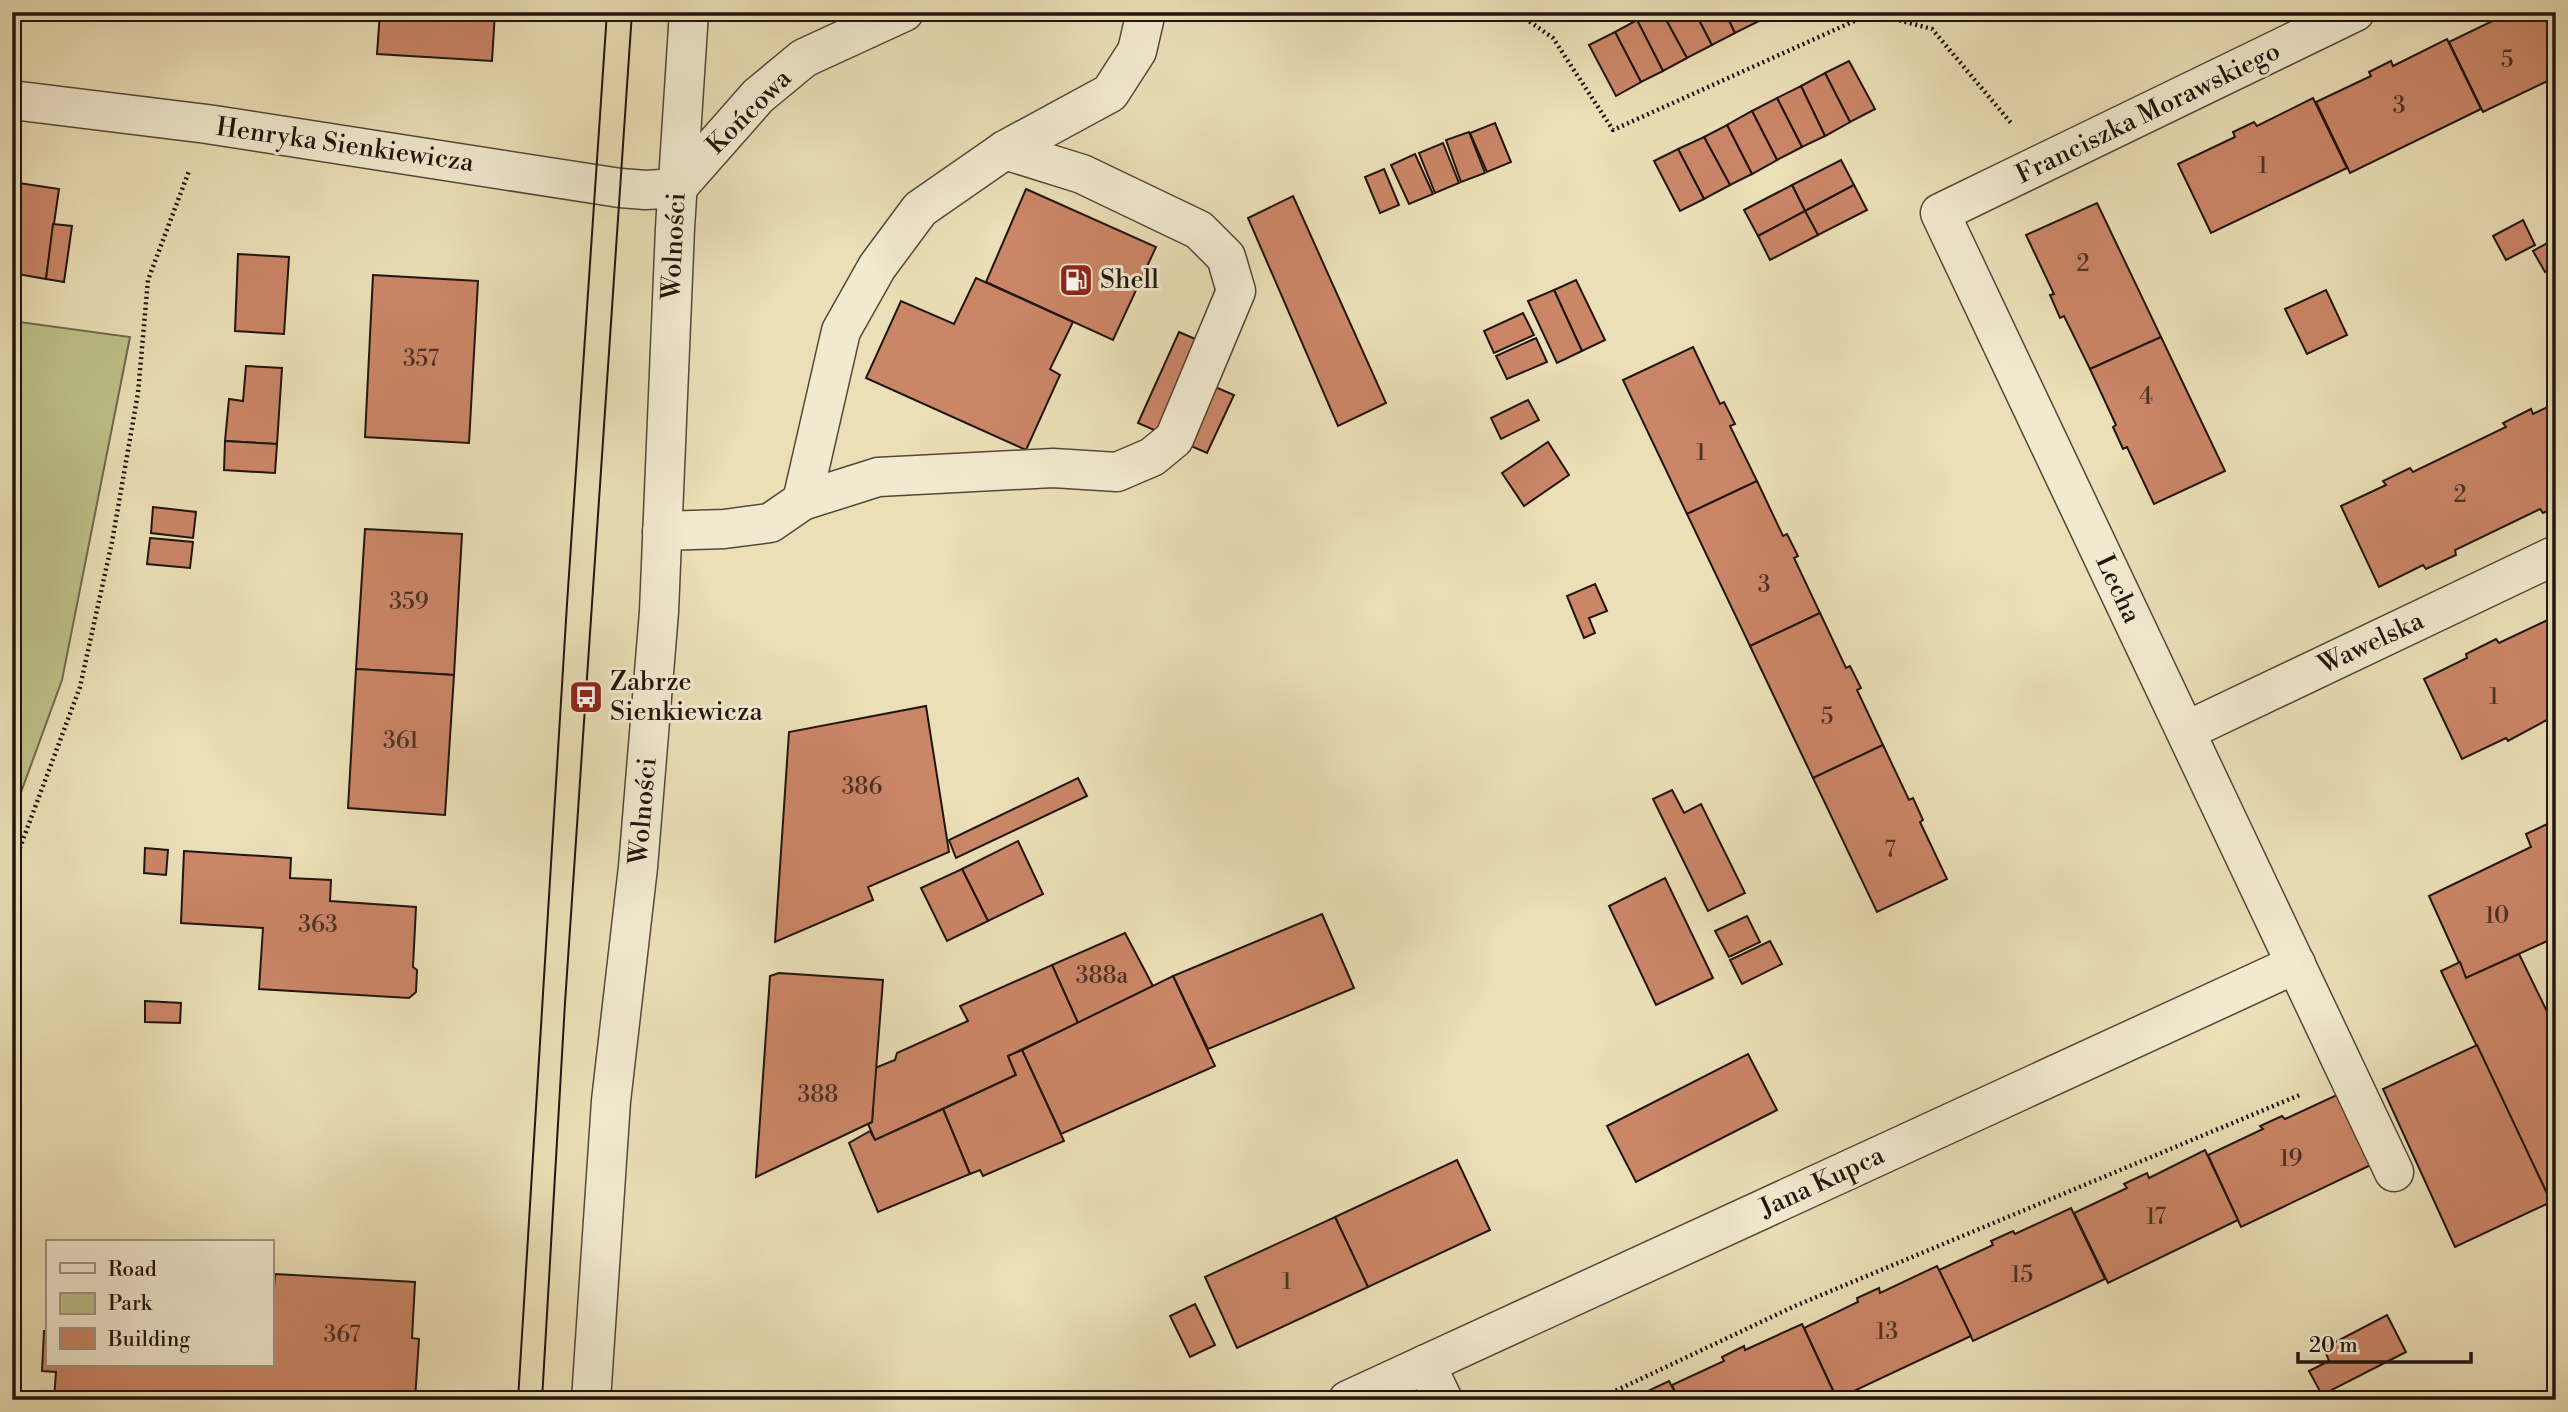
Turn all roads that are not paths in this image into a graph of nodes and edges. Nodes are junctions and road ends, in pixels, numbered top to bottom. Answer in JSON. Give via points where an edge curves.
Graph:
{"nodes":[{"id":1,"x":689,"y":12,"type":"edge"},
{"id":2,"x":904,"y":12,"type":"edge"},
{"id":3,"x":1146,"y":12,"type":"edge"},
{"id":4,"x":2355,"y":12,"type":"edge"},
{"id":5,"x":12,"y":100,"type":"edge"},
{"id":6,"x":1005,"y":150,"type":"junction"},
{"id":7,"x":677,"y":188,"type":"junction"},
{"id":8,"x":1940,"y":213,"type":"joint"},
{"id":9,"x":802,"y":501,"type":"junction"},
{"id":10,"x":662,"y":531,"type":"junction"},
{"id":11,"x":2556,"y":555,"type":"edge"},
{"id":12,"x":2186,"y":731,"type":"junction"},
{"id":13,"x":2296,"y":964,"type":"junction"},
{"id":14,"x":2394,"y":1172,"type":"dead end"},
{"id":15,"x":1426,"y":1364,"type":"junction"},
{"id":16,"x":591,"y":1400,"type":"edge"},
{"id":17,"x":1349,"y":1400,"type":"edge"},
{"id":18,"x":1443,"y":1400,"type":"edge"}],
"edges":[{"from":1,"to":7,"type":"street","name":"Wolności"},
{"from":2,"to":7,"type":"street","name":"Końcowa","via":[[804,58],[758,96]]},
{"from":3,"to":6,"type":"street","via":[[1137,51],[1110,93]]},
{"from":4,"to":8,"type":"street","name":"Franciszka Morawskiego"},
{"from":5,"to":7,"type":"street","name":"Henryka Sienkiewicza","via":[[207,124],[620,188]]},
{"from":6,"to":9,"type":"street","via":[[920,209],[877,267],[841,331]]},
{"from":6,"to":9,"type":"street","via":[[1082,174],[1199,230],[1226,257],[1236,291],[1174,439],[1153,457],[1117,472],[1053,468],[878,477]]},
{"from":7,"to":10,"type":"street","name":"Wolności"},
{"from":8,"to":12,"type":"street","name":"Lecha"},
{"from":9,"to":10,"type":"street","via":[[770,523]]},
{"from":10,"to":16,"type":"street","name":"Wolności","via":[[639,853],[611,1101]]},
{"from":11,"to":12,"type":"street","name":"Wawelska"},
{"from":12,"to":13,"type":"street","name":"Lecha"},
{"from":13,"to":14,"type":"street","name":"Lecha"},
{"from":13,"to":15,"type":"street","name":"Jana Kupca"},
{"from":15,"to":17,"type":"street","name":"Jana Kupca"},
{"from":15,"to":18,"type":"street"}]}
